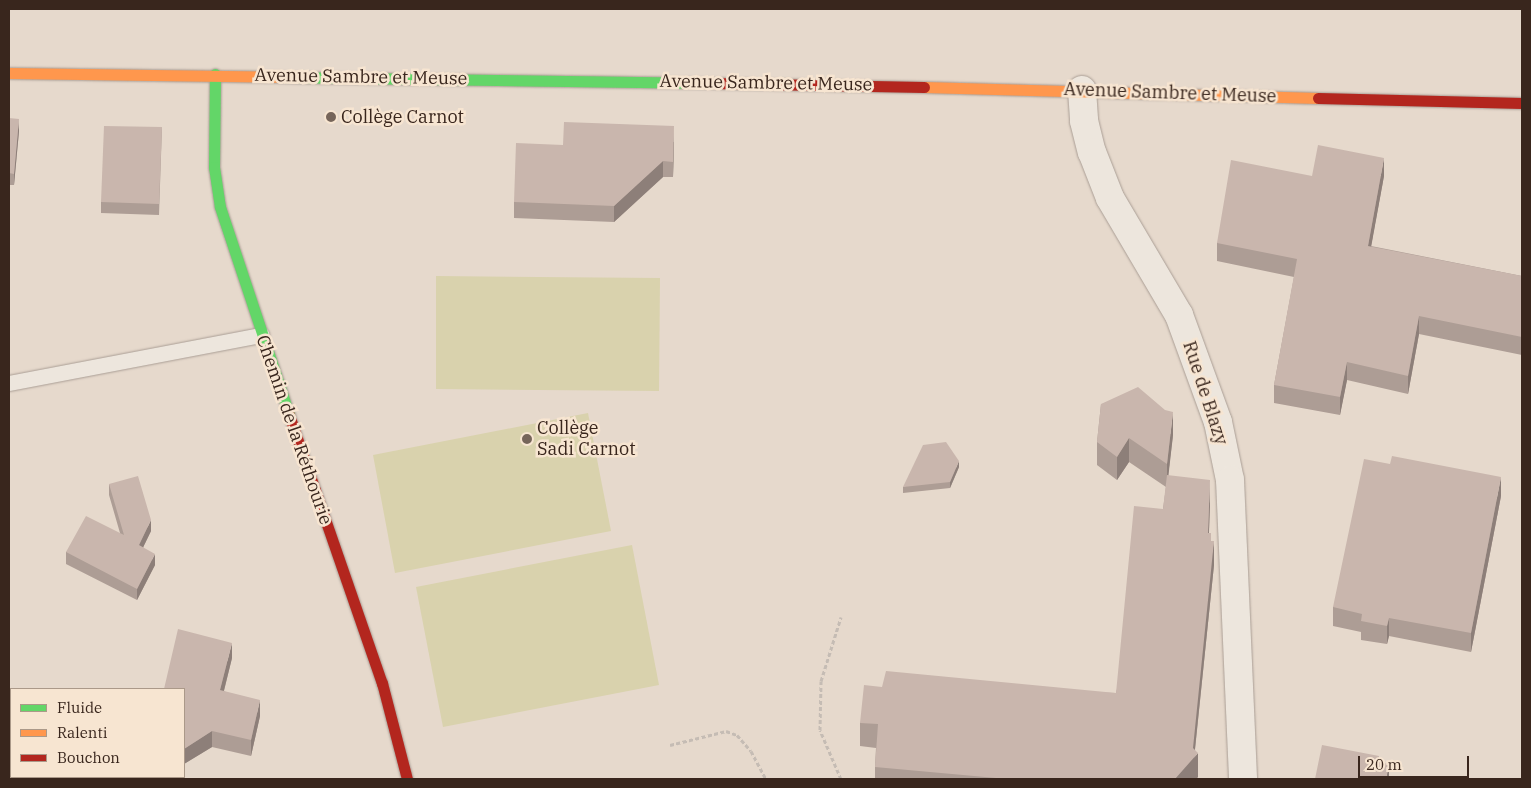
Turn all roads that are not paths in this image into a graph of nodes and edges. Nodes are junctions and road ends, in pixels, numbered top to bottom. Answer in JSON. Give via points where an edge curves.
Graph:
{"nodes":[{"id":1,"x":9,"y":73,"type":"edge"},
{"id":2,"x":215,"y":74,"type":"junction"},
{"id":3,"x":1082,"y":90,"type":"junction"},
{"id":4,"x":1522,"y":103,"type":"edge"},
{"id":5,"x":261,"y":335,"type":"junction"},
{"id":6,"x":9,"y":383,"type":"edge"},
{"id":7,"x":407,"y":779,"type":"edge"},
{"id":8,"x":1243,"y":779,"type":"edge"}],
"edges":[{"from":1,"to":2,"type":"street","name":"Avenue Sambre et Meuse"},
{"from":2,"to":3,"type":"street","name":"Avenue Sambre et Meuse"},
{"from":2,"to":5,"type":"street","name":"Chemin de la Réthourie","via":[[214,168],[220,207]]},
{"from":3,"to":4,"type":"street","name":"Avenue Sambre et Meuse"},
{"from":3,"to":8,"type":"street","name":"Rue de Blazy","via":[[1090,144],[1110,198],[1179,315],[1218,422],[1230,480]]},
{"from":5,"to":6,"type":"lane"},
{"from":5,"to":7,"type":"street","name":"Chemin de la Réthourie","via":[[382,683]]}]}
